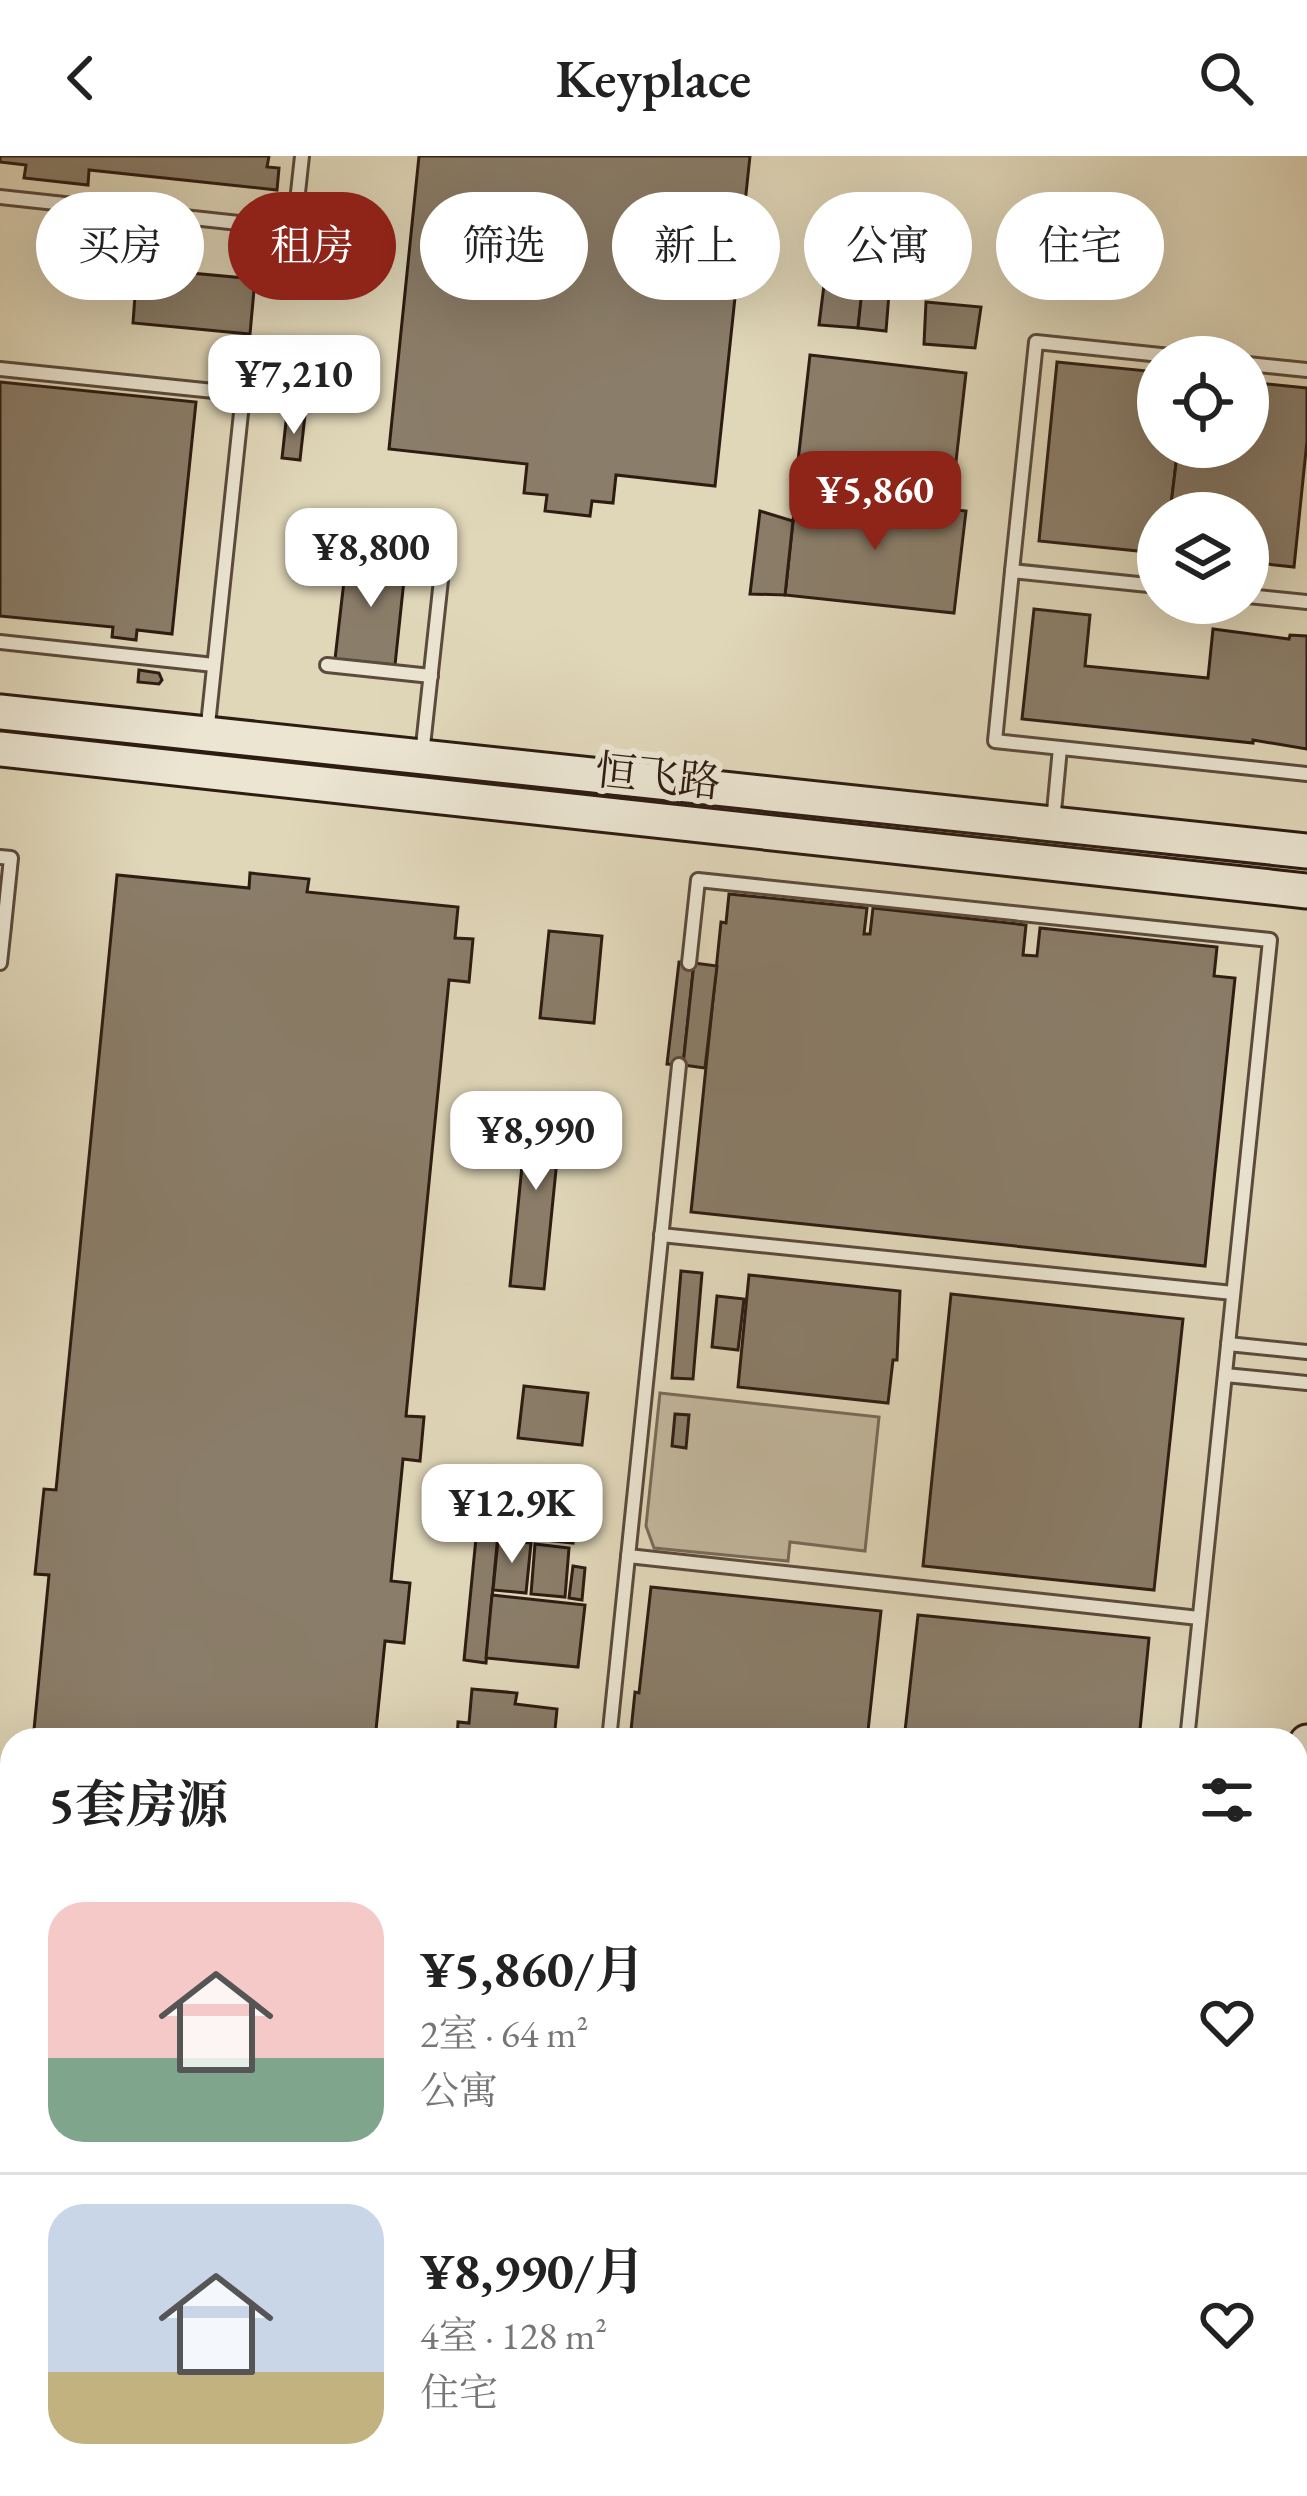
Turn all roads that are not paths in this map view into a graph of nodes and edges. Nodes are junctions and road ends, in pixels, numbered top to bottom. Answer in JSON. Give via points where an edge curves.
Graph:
{"nodes":[{"id":1,"x":302,"y":156,"type":"edge"},
{"id":2,"x":0,"y":196,"type":"edge"},
{"id":3,"x":1137,"y":353,"type":"edge"},
{"id":4,"x":1269,"y":366,"type":"edge"},
{"id":5,"x":0,"y":369,"type":"edge"},
{"id":6,"x":1307,"y":370,"type":"edge"},
{"id":7,"x":374,"y":535,"type":"dead end"},
{"id":8,"x":1012,"y":572,"type":"junction"},
{"id":9,"x":1137,"y":584,"type":"edge"},
{"id":10,"x":1269,"y":598,"type":"edge"},
{"id":11,"x":1307,"y":602,"type":"edge"},
{"id":12,"x":0,"y":642,"type":"edge"},
{"id":13,"x":214,"y":664,"type":"junction"},
{"id":14,"x":327,"y":665,"type":"dead end"},
{"id":15,"x":431,"y":676,"type":"junction"},
{"id":16,"x":0,"y":712,"type":"edge"},
{"id":17,"x":207,"y":735,"type":"junction"},
{"id":18,"x":1060,"y":748,"type":"junction"},
{"id":19,"x":0,"y":749,"type":"edge"},
{"id":20,"x":422,"y":757,"type":"junction"},
{"id":21,"x":1307,"y":774,"type":"edge"},
{"id":22,"x":1052,"y":824,"type":"junction"},
{"id":23,"x":1307,"y":851,"type":"edge"},
{"id":24,"x":0,"y":857,"type":"edge"},
{"id":25,"x":1307,"y":891,"type":"edge"},
{"id":26,"x":2,"y":926,"type":"edge"},
{"id":27,"x":0,"y":963,"type":"edge"},
{"id":28,"x":689,"y":963,"type":"dead end"},
{"id":29,"x":679,"y":1065,"type":"dead end"},
{"id":30,"x":661,"y":1235,"type":"junction"},
{"id":31,"x":1233,"y":1293,"type":"junction"},
{"id":32,"x":1228,"y":1344,"type":"junction"},
{"id":33,"x":1307,"y":1352,"type":"edge"},
{"id":34,"x":1225,"y":1375,"type":"junction"},
{"id":35,"x":1307,"y":1384,"type":"edge"},
{"id":36,"x":628,"y":1556,"type":"junction"},
{"id":37,"x":1199,"y":1618,"type":"junction"},
{"id":38,"x":610,"y":1728,"type":"edge"},
{"id":39,"x":1187,"y":1728,"type":"edge"}],
"edges":[{"from":1,"to":2,"type":"lane","via":[[294,229]]},
{"from":3,"to":8,"type":"lane","via":[[1036,342]]},
{"from":4,"to":6,"type":"lane"},
{"from":5,"to":13,"type":"lane","via":[[243,394]]},
{"from":7,"to":15,"type":"lane","via":[[445,543]]},
{"from":8,"to":9,"type":"lane"},
{"from":8,"to":18,"type":"lane","via":[[995,741]]},
{"from":10,"to":11,"type":"lane"},
{"from":12,"to":13,"type":"lane"},
{"from":13,"to":17,"type":"lane"},
{"from":14,"to":15,"type":"lane"},
{"from":15,"to":20,"type":"lane"},
{"from":16,"to":17,"type":"main road","name":"恒飞路"},
{"from":17,"to":20,"type":"main road","name":"恒飞路"},
{"from":18,"to":21,"type":"lane"},
{"from":18,"to":22,"type":"lane"},
{"from":19,"to":25,"type":"main road","name":"恒飞路"},
{"from":20,"to":22,"type":"main road","name":"恒飞路"},
{"from":22,"to":23,"type":"main road","name":"恒飞路"},
{"from":24,"to":26,"type":"lane","via":[[10,858]]},
{"from":26,"to":27,"type":"lane"},
{"from":28,"to":31,"type":"lane","via":[[698,880],[1270,940]]},
{"from":29,"to":30,"type":"lane"},
{"from":30,"to":31,"type":"lane"},
{"from":30,"to":36,"type":"lane"},
{"from":31,"to":32,"type":"lane"},
{"from":32,"to":33,"type":"lane"},
{"from":32,"to":34,"type":"lane"},
{"from":34,"to":35,"type":"lane"},
{"from":34,"to":37,"type":"lane"},
{"from":36,"to":37,"type":"lane"},
{"from":36,"to":38,"type":"lane"},
{"from":37,"to":39,"type":"lane"}]}
